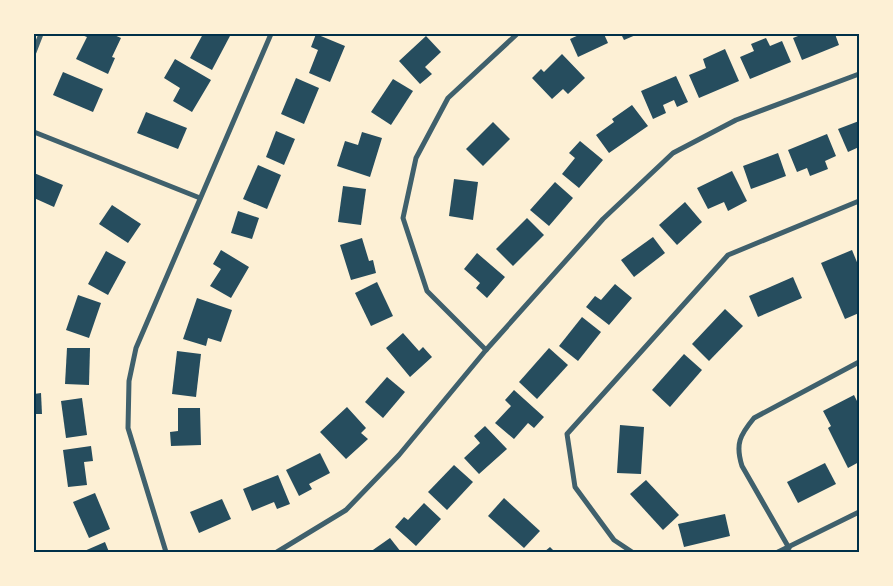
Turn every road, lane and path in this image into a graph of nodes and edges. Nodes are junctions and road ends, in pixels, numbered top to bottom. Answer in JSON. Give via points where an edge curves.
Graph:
{"nodes":[{"id":1,"x":41,"y":34,"type":"edge"},
{"id":2,"x":271,"y":34,"type":"edge"},
{"id":3,"x":517,"y":34,"type":"edge"},
{"id":4,"x":34,"y":52,"type":"edge"},
{"id":5,"x":859,"y":74,"type":"edge"},
{"id":6,"x":34,"y":132,"type":"edge"},
{"id":7,"x":200,"y":198,"type":"junction"},
{"id":8,"x":859,"y":202,"type":"edge"},
{"id":9,"x":486,"y":350,"type":"junction"},
{"id":10,"x":859,"y":362,"type":"edge"},
{"id":11,"x":859,"y":512,"type":"edge"},
{"id":12,"x":789,"y":548,"type":"junction"},
{"id":13,"x":166,"y":552,"type":"edge"},
{"id":14,"x":276,"y":552,"type":"edge"},
{"id":15,"x":632,"y":552,"type":"edge"},
{"id":16,"x":778,"y":552,"type":"edge"}],
"edges":[{"from":1,"to":4,"type":"street"},
{"from":2,"to":7,"type":"street"},
{"from":3,"to":9,"type":"street","via":[[448,98],[416,158],[403,218],[427,292]]},
{"from":5,"to":9,"type":"street","via":[[736,120],[673,152],[603,219]]},
{"from":6,"to":7,"type":"street"},
{"from":7,"to":13,"type":"street","via":[[136,348],[129,381],[128,428]]},
{"from":8,"to":15,"type":"street","via":[[728,255],[567,434],[575,487],[614,540]]},
{"from":9,"to":14,"type":"street","via":[[399,454],[346,510]]},
{"from":10,"to":12,"type":"street","via":[[754,418],[742,433],[738,453],[742,466]]},
{"from":11,"to":12,"type":"street"},
{"from":12,"to":16,"type":"street"}]}
